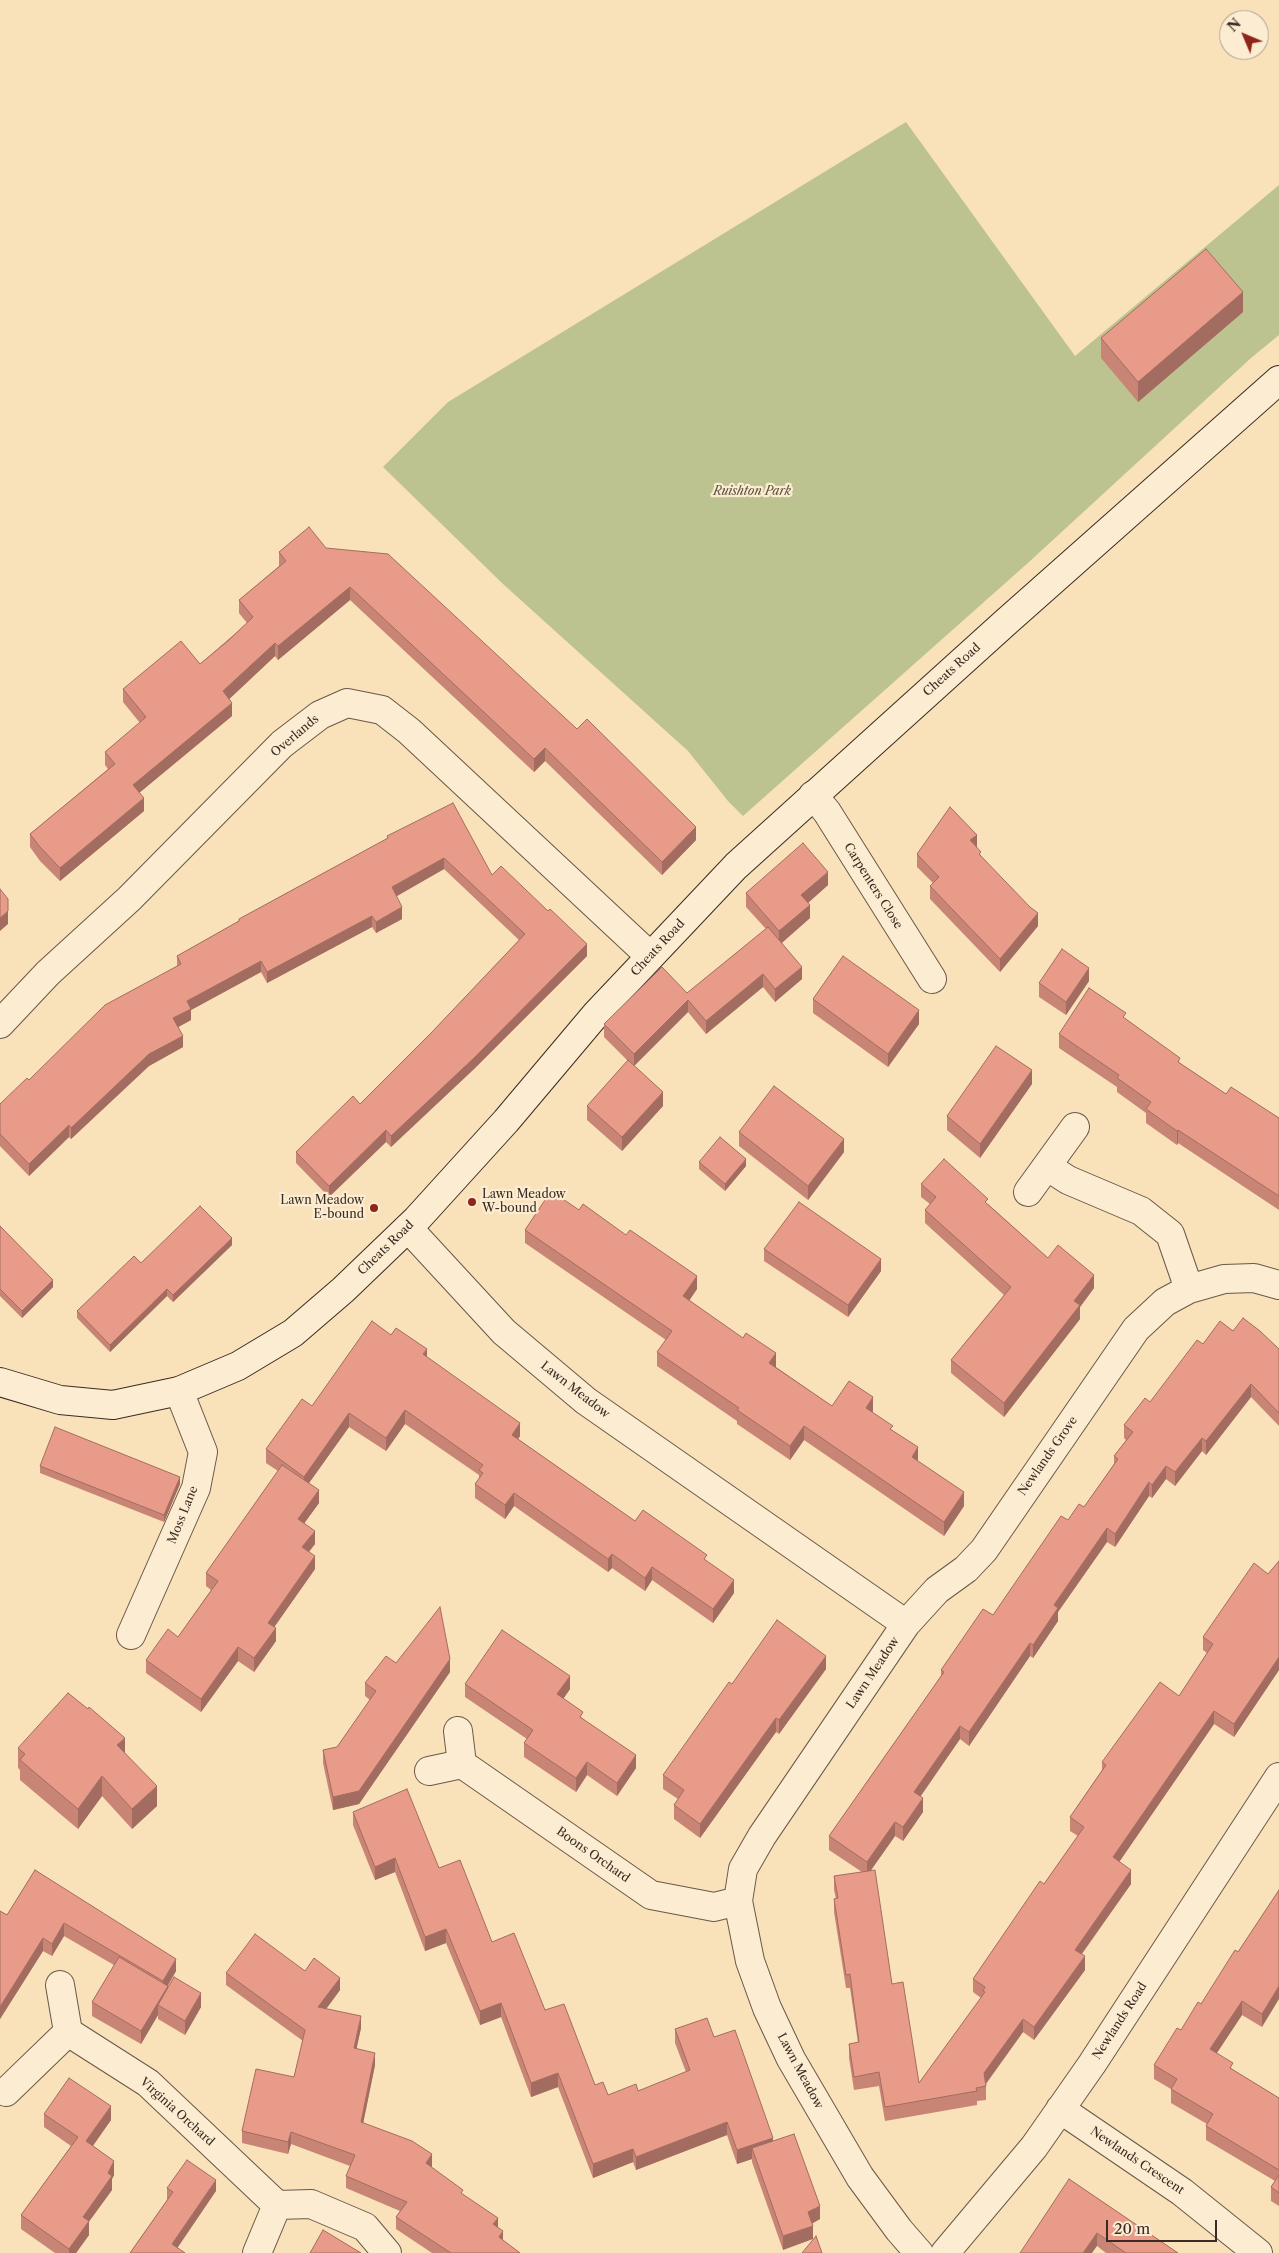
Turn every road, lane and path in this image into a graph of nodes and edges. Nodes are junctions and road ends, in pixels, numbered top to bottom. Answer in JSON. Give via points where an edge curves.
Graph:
{"nodes":[{"id":1,"x":1279,"y":380,"type":"edge"},
{"id":2,"x":813,"y":795,"type":"junction"},
{"id":3,"x":650,"y":956,"type":"junction"},
{"id":4,"x":932,"y":978,"type":"dead end"},
{"id":5,"x":0,"y":1024,"type":"edge"},
{"id":6,"x":1075,"y":1126,"type":"dead end"},
{"id":7,"x":1048,"y":1167,"type":"junction"},
{"id":8,"x":1028,"y":1192,"type":"dead end"},
{"id":9,"x":408,"y":1228,"type":"junction"},
{"id":10,"x":1279,"y":1285,"type":"edge"},
{"id":11,"x":1189,"y":1289,"type":"junction"},
{"id":12,"x":0,"y":1382,"type":"edge"},
{"id":13,"x":179,"y":1391,"type":"junction"},
{"id":14,"x":906,"y":1624,"type":"junction"},
{"id":15,"x":131,"y":1635,"type":"dead end"},
{"id":16,"x":458,"y":1731,"type":"dead end"},
{"id":17,"x":462,"y":1764,"type":"junction"},
{"id":18,"x":428,"y":1770,"type":"dead end"},
{"id":19,"x":1279,"y":1777,"type":"edge"},
{"id":20,"x":738,"y":1901,"type":"junction"},
{"id":21,"x":60,"y":1985,"type":"dead end"},
{"id":22,"x":68,"y":2032,"type":"junction"},
{"id":23,"x":6,"y":2092,"type":"dead end"},
{"id":24,"x":1060,"y":2109,"type":"junction"},
{"id":25,"x":277,"y":2205,"type":"junction"},
{"id":26,"x":257,"y":2253,"type":"edge"},
{"id":27,"x":387,"y":2253,"type":"edge"},
{"id":28,"x":920,"y":2253,"type":"edge"},
{"id":29,"x":945,"y":2253,"type":"edge"},
{"id":30,"x":1258,"y":2253,"type":"edge"}],
"edges":[{"from":1,"to":2,"type":"street","name":"Cheats Road"},
{"from":2,"to":3,"type":"street","name":"Cheats Road","via":[[736,866]]},
{"from":2,"to":4,"type":"street","name":"Carpenters Close"},
{"from":3,"to":5,"type":"street","name":"Overlands","via":[[409,731],[382,710],[347,703],[320,715],[282,744]]},
{"from":3,"to":9,"type":"street","name":"Cheats Road"},
{"from":6,"to":7,"type":"street"},
{"from":7,"to":8,"type":"street"},
{"from":7,"to":11,"type":"street","via":[[1068,1180],[1141,1211],[1170,1234]]},
{"from":9,"to":13,"type":"street","name":"Cheats Road","via":[[293,1333],[238,1366]]},
{"from":9,"to":14,"type":"street","name":"Lawn Meadow","via":[[504,1332],[586,1401]]},
{"from":10,"to":11,"type":"street","name":"Newlands Grove","via":[[1254,1278],[1224,1279]]},
{"from":11,"to":14,"type":"street","name":"Newlands Grove","via":[[1165,1302],[1136,1329],[984,1550],[966,1569],[937,1590]]},
{"from":12,"to":13,"type":"street","name":"Cheats Road","via":[[60,1400],[113,1405]]},
{"from":13,"to":15,"type":"street","name":"Moss Lane","via":[[203,1452],[196,1488]]},
{"from":14,"to":20,"type":"street","name":"Lawn Meadow","via":[[762,1836],[743,1869]]},
{"from":16,"to":17,"type":"street"},
{"from":17,"to":18,"type":"street"},
{"from":17,"to":20,"type":"street","name":"Boons Orchard","via":[[652,1895],[714,1907]]},
{"from":19,"to":24,"type":"street","name":"Newlands Road"},
{"from":20,"to":28,"type":"street","name":"Lawn Meadow","via":[[750,1961],[767,2008],[792,2059],[860,2177]]},
{"from":21,"to":22,"type":"street"},
{"from":22,"to":23,"type":"street"},
{"from":22,"to":25,"type":"street","name":"Virginia Orchard","via":[[148,2082]]},
{"from":24,"to":29,"type":"street","name":"Newlands Road","via":[[1034,2147]]},
{"from":24,"to":30,"type":"street","name":"Newlands Crescent","via":[[1182,2192]]},
{"from":25,"to":26,"type":"street"},
{"from":25,"to":27,"type":"street","via":[[311,2204],[364,2227]]}]}
